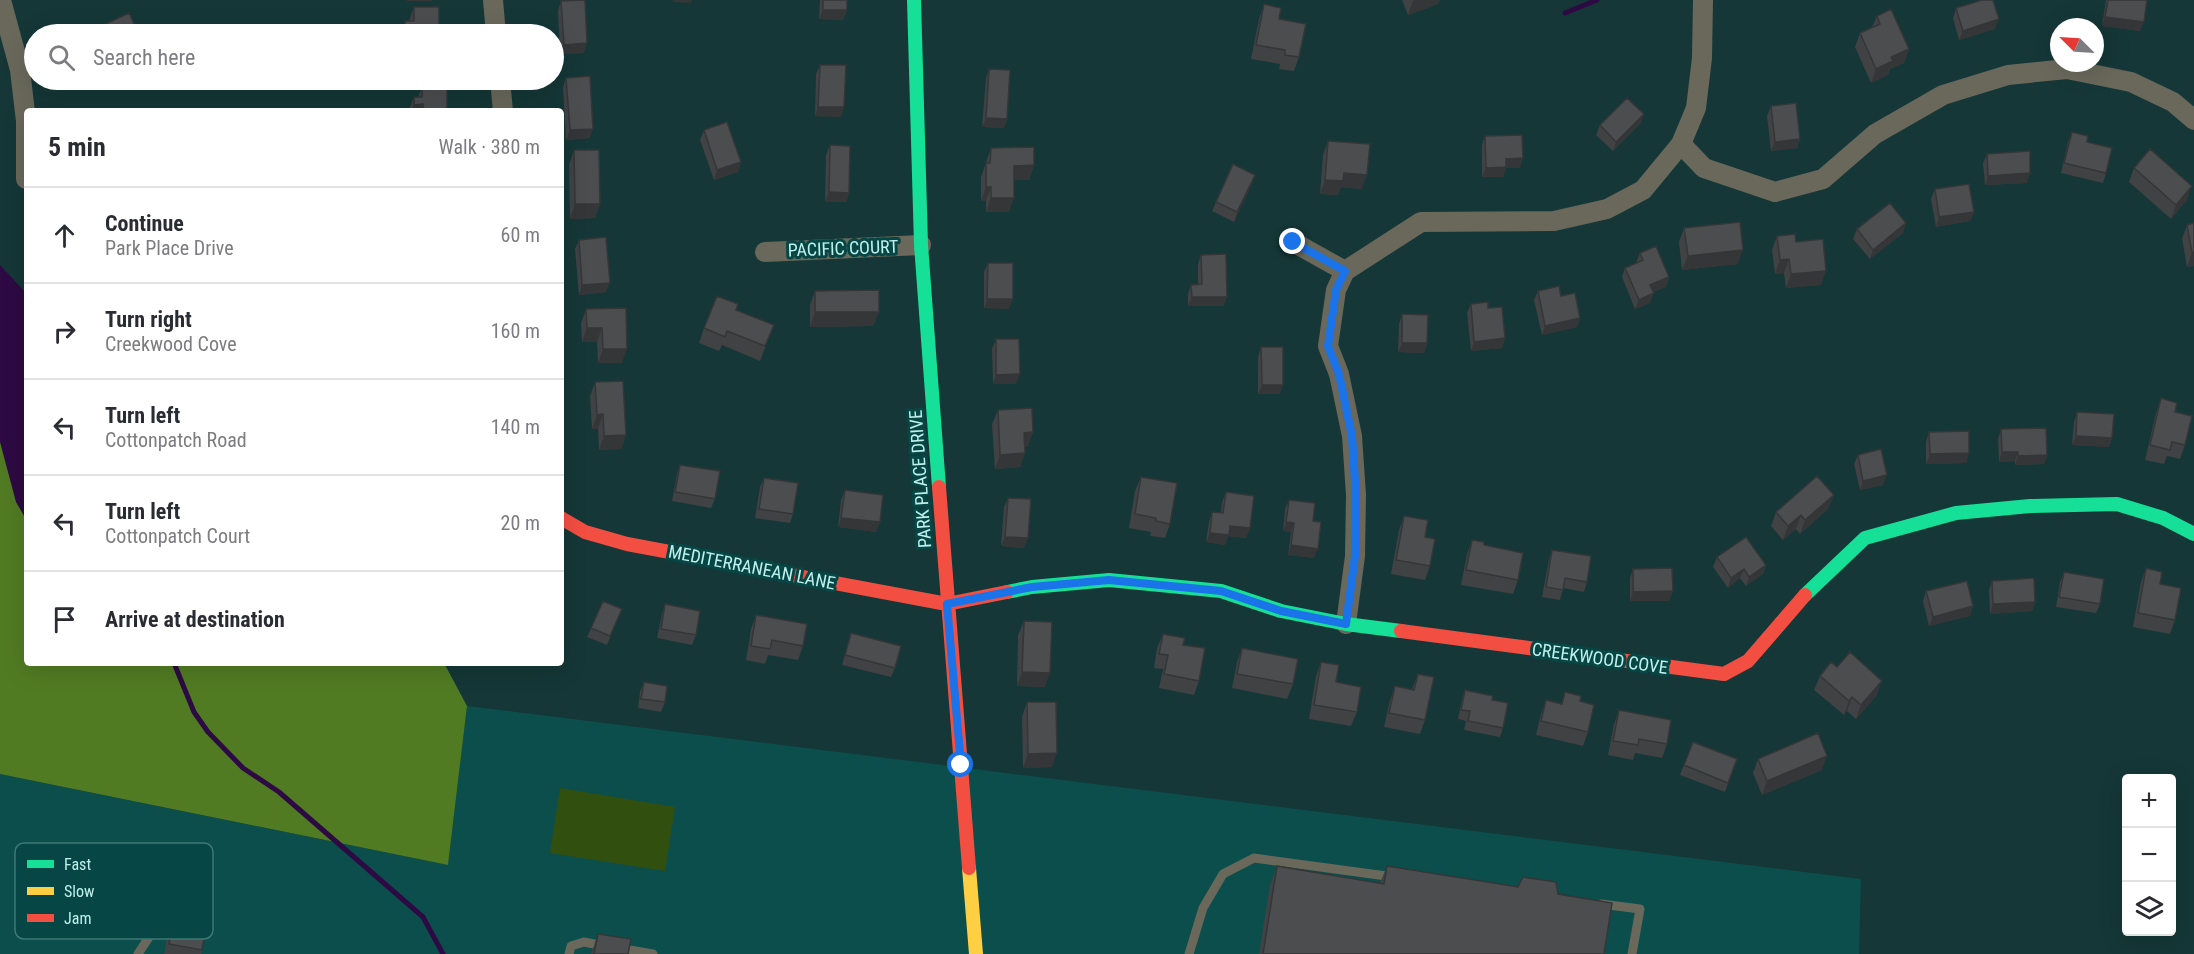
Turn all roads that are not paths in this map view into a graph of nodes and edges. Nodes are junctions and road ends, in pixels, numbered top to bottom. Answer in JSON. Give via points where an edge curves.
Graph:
{"nodes":[{"id":1,"x":1,"y":0,"type":"edge"},
{"id":2,"x":493,"y":0,"type":"edge"},
{"id":3,"x":914,"y":0,"type":"edge"},
{"id":4,"x":1703,"y":0,"type":"edge"},
{"id":5,"x":495,"y":24,"type":"edge"},
{"id":6,"x":501,"y":90,"type":"edge"},
{"id":7,"x":24,"y":108,"type":"edge"},
{"id":8,"x":503,"y":108,"type":"edge"},
{"id":9,"x":2194,"y":120,"type":"edge"},
{"id":10,"x":1681,"y":144,"type":"junction"},
{"id":11,"x":1293,"y":242,"type":"dead end"},
{"id":12,"x":921,"y":245,"type":"junction"},
{"id":13,"x":765,"y":252,"type":"dead end"},
{"id":14,"x":1345,"y":271,"type":"junction"},
{"id":15,"x":564,"y":520,"type":"edge"},
{"id":16,"x":2194,"y":534,"type":"edge"},
{"id":17,"x":947,"y":604,"type":"junction"},
{"id":18,"x":1346,"y":624,"type":"junction"},
{"id":19,"x":1406,"y":878,"type":"edge"},
{"id":20,"x":1593,"y":903,"type":"edge"},
{"id":21,"x":148,"y":939,"type":"edge"},
{"id":22,"x":138,"y":954,"type":"edge"},
{"id":23,"x":569,"y":954,"type":"edge"},
{"id":24,"x":653,"y":954,"type":"edge"},
{"id":25,"x":976,"y":954,"type":"edge"},
{"id":26,"x":1189,"y":954,"type":"edge"},
{"id":27,"x":1632,"y":954,"type":"edge"}],
"edges":[{"from":1,"to":7,"type":"street","via":[[20,70]]},
{"from":2,"to":5,"type":"street"},
{"from":3,"to":12,"type":"street","name":"PARK PLACE DRIVE"},
{"from":4,"to":10,"type":"street","via":[[1696,108]]},
{"from":6,"to":8,"type":"street"},
{"from":9,"to":10,"type":"street","via":[[2173,102],[2131,82],[2067,69],[2008,75],[1943,96],[1875,134],[1823,179],[1775,192],[1704,168]]},
{"from":10,"to":14,"type":"street","via":[[1643,190],[1606,209],[1554,221],[1421,222]]},
{"from":11,"to":14,"type":"street"},
{"from":12,"to":13,"type":"street","name":"PACIFIC COURT"},
{"from":12,"to":17,"type":"street","name":"PARK PLACE DRIVE"},
{"from":14,"to":18,"type":"street","via":[[1336,290],[1328,346],[1339,374],[1352,436],[1356,495],[1355,556]]},
{"from":15,"to":17,"type":"street","name":"MEDITERRANEAN LANE","via":[[585,532],[627,544]]},
{"from":16,"to":18,"type":"street","name":"CREEKWOOD COVE","via":[[2163,518],[2116,504],[1956,513],[1865,538],[1795,604],[1748,661],[1724,674]]},
{"from":17,"to":18,"type":"street","name":"CREEKWOOD COVE","via":[[1032,587],[1109,580],[1221,591],[1281,611]]},
{"from":17,"to":25,"type":"street","name":"PARK PLACE DRIVE"},
{"from":19,"to":26,"type":"lane","via":[[1254,858],[1223,874],[1203,908]]},
{"from":20,"to":27,"type":"lane","via":[[1640,909]]},
{"from":21,"to":22,"type":"lane"},
{"from":23,"to":24,"type":"lane","via":[[571,946],[584,942]]}]}
